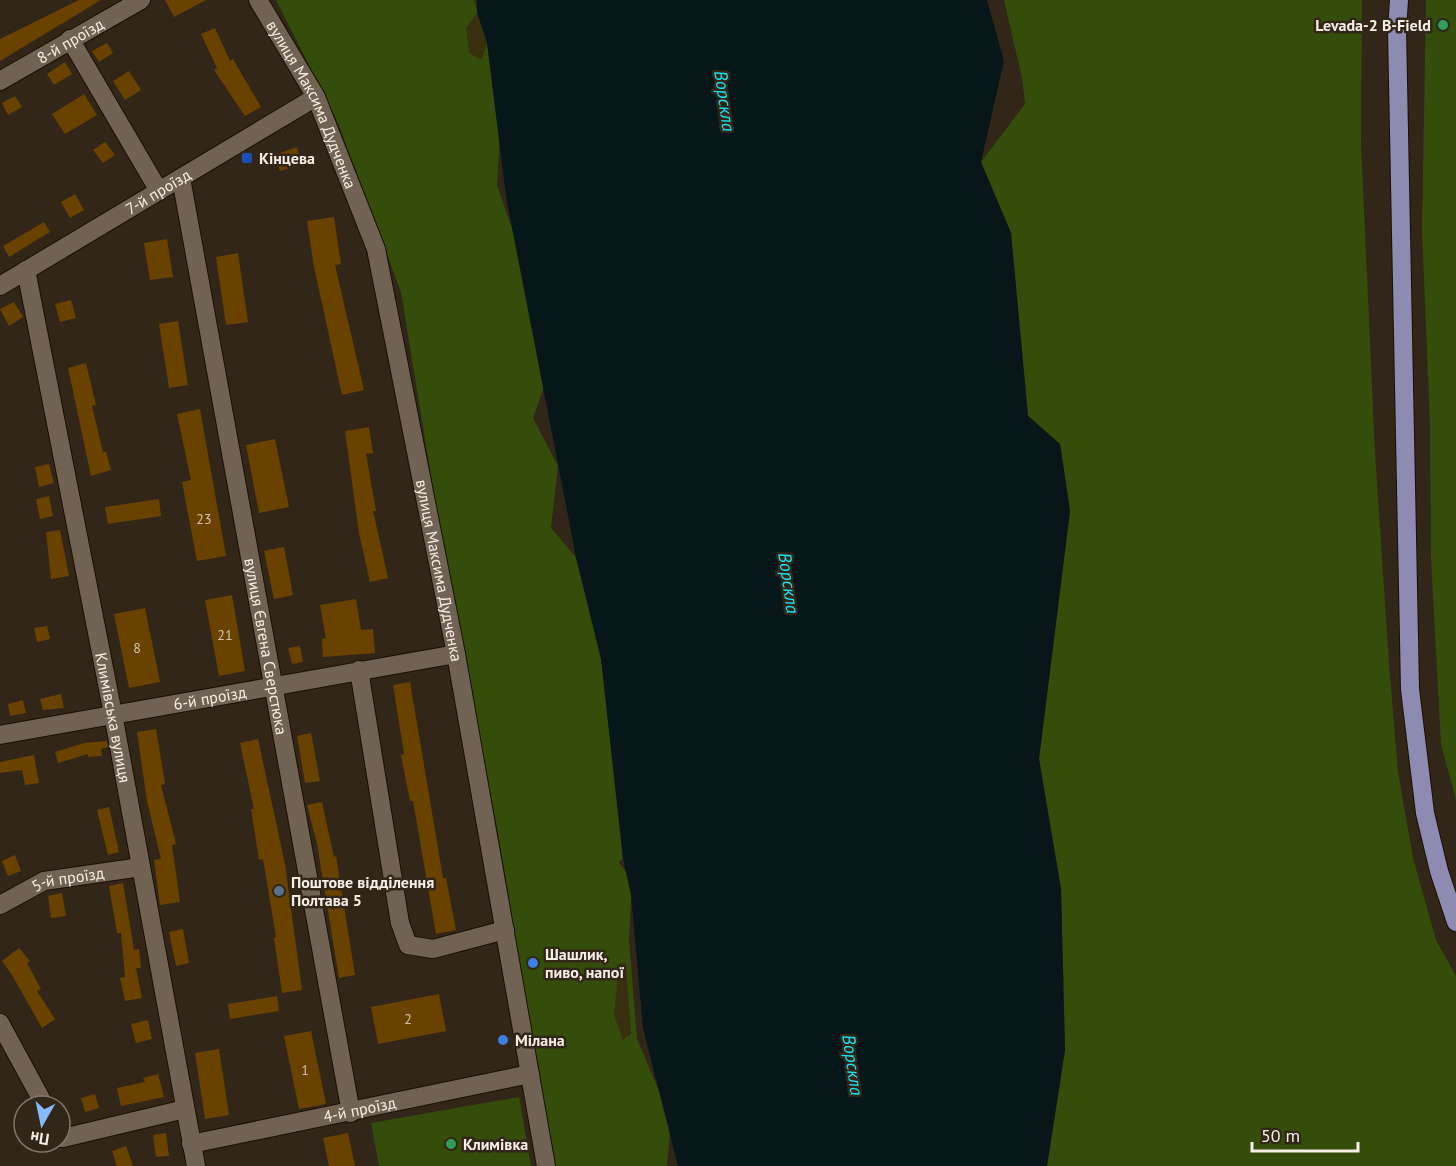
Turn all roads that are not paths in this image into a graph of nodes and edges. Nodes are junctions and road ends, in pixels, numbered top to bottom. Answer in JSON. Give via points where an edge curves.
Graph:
{"nodes":[{"id":1,"x":141,"y":0,"type":"edge"},
{"id":2,"x":258,"y":0,"type":"edge"},
{"id":3,"x":1399,"y":0,"type":"edge"},
{"id":4,"x":70,"y":39,"type":"junction"},
{"id":5,"x":0,"y":81,"type":"edge"},
{"id":6,"x":316,"y":97,"type":"junction"},
{"id":7,"x":182,"y":178,"type":"junction"},
{"id":8,"x":159,"y":191,"type":"junction"},
{"id":9,"x":26,"y":270,"type":"junction"},
{"id":10,"x":0,"y":286,"type":"edge"},
{"id":11,"x":456,"y":654,"type":"junction"},
{"id":12,"x":359,"y":670,"type":"junction"},
{"id":13,"x":274,"y":685,"type":"junction"},
{"id":14,"x":113,"y":714,"type":"junction"},
{"id":15,"x":0,"y":735,"type":"edge"},
{"id":16,"x":141,"y":867,"type":"junction"},
{"id":17,"x":0,"y":905,"type":"edge"},
{"id":18,"x":1456,"y":922,"type":"edge"},
{"id":19,"x":505,"y":930,"type":"junction"},
{"id":20,"x":0,"y":1023,"type":"edge"},
{"id":21,"x":530,"y":1074,"type":"junction"},
{"id":22,"x":38,"y":1094,"type":"edge"},
{"id":23,"x":185,"y":1109,"type":"junction"},
{"id":24,"x":351,"y":1113,"type":"junction"},
{"id":25,"x":72,"y":1136,"type":"edge"},
{"id":26,"x":191,"y":1144,"type":"junction"},
{"id":27,"x":196,"y":1166,"type":"edge"},
{"id":28,"x":546,"y":1166,"type":"edge"}],
"edges":[{"from":1,"to":4,"type":"street","name":"8-й проїзд"},
{"from":2,"to":6,"type":"street","name":"вулиця Максима Дудченка"},
{"from":3,"to":18,"type":"main road","via":[[1410,689],[1425,813]]},
{"from":4,"to":5,"type":"street","name":"8-й проїзд"},
{"from":4,"to":8,"type":"street"},
{"from":6,"to":7,"type":"street","name":"7-й проїзд"},
{"from":6,"to":11,"type":"street","name":"вулиця Максима Дудченка","via":[[376,249]]},
{"from":7,"to":8,"type":"street","name":"7-й проїзд"},
{"from":7,"to":13,"type":"street","name":"вулиця Євгена Сверстюка"},
{"from":8,"to":9,"type":"street","name":"7-й проїзд"},
{"from":9,"to":10,"type":"street","name":"7-й проїзд"},
{"from":9,"to":14,"type":"street","name":"Климівська вулиця"},
{"from":11,"to":12,"type":"street","name":"6-й проїзд"},
{"from":11,"to":19,"type":"street","name":"вулиця Максима Дудченка"},
{"from":12,"to":13,"type":"street","name":"6-й проїзд"},
{"from":12,"to":19,"type":"street","via":[[400,923],[408,945],[433,949]]},
{"from":13,"to":14,"type":"street","name":"6-й проїзд"},
{"from":13,"to":24,"type":"street","name":"вулиця Євгена Сверстюка"},
{"from":14,"to":15,"type":"street","name":"6-й проїзд"},
{"from":14,"to":16,"type":"street","name":"Климівська вулиця"},
{"from":16,"to":17,"type":"street","name":"5-й проїзд","via":[[44,881]]},
{"from":16,"to":23,"type":"street","name":"Климівська вулиця"},
{"from":19,"to":21,"type":"street","name":"вулиця Максима Дудченка"},
{"from":20,"to":22,"type":"street"},
{"from":21,"to":24,"type":"street","name":"4-й проїзд"},
{"from":21,"to":28,"type":"street","name":"вулиця Максима Дудченка"},
{"from":23,"to":25,"type":"street"},
{"from":23,"to":26,"type":"street","name":"Климівська вулиця"},
{"from":24,"to":26,"type":"street","name":"4-й проїзд"},
{"from":26,"to":27,"type":"street","name":"Климівська вулиця"}]}
